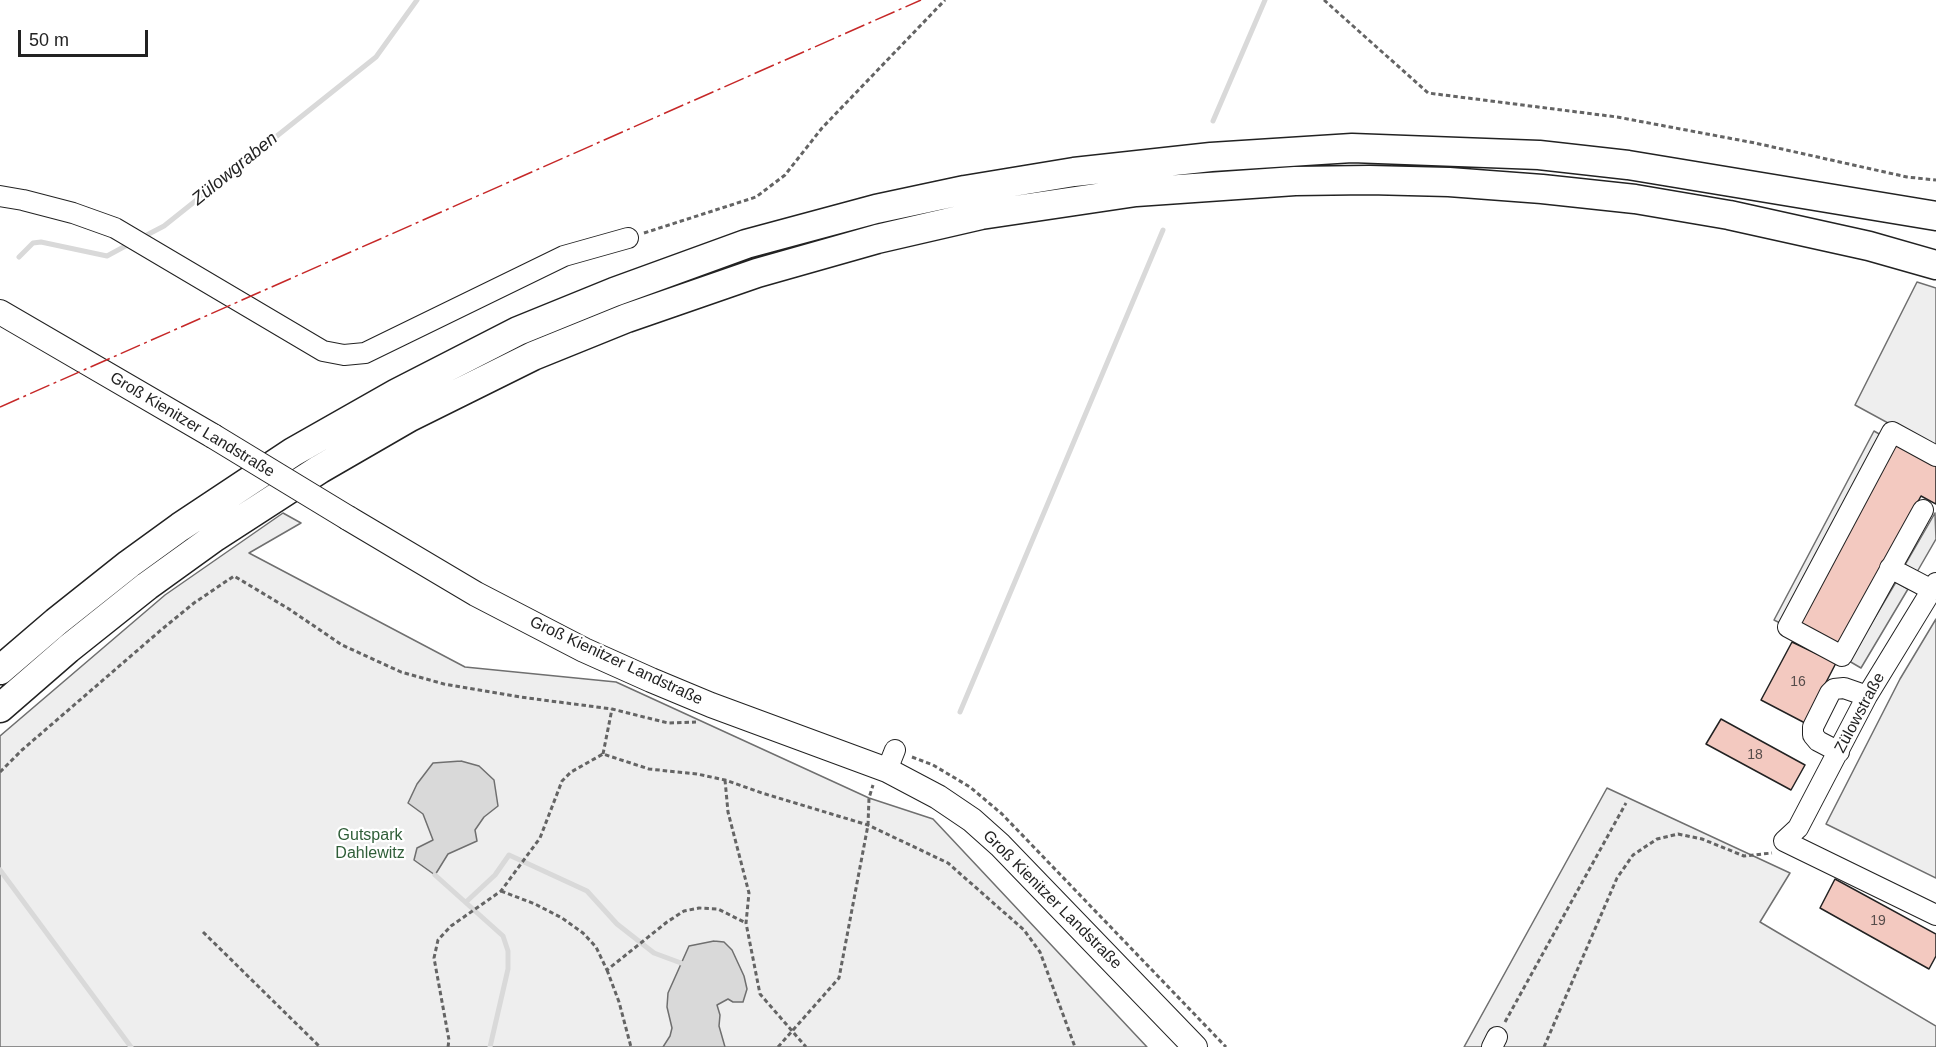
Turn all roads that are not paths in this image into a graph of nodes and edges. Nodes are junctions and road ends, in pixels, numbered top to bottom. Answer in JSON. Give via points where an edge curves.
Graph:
{"nodes":[{"id":1,"x":1722,"y":180,"type":"junction"},
{"id":2,"x":0,"y":196,"type":"edge"},
{"id":3,"x":1936,"y":216,"type":"edge"},
{"id":4,"x":1936,"y":236,"type":"edge"},
{"id":5,"x":628,"y":238,"type":"road end"},
{"id":6,"x":1936,"y":265,"type":"edge"},
{"id":7,"x":0,"y":312,"type":"edge"},
{"id":8,"x":1936,"y":456,"type":"edge"},
{"id":9,"x":1923,"y":510,"type":"dead end"},
{"id":10,"x":1890,"y":568,"type":"junction"},
{"id":11,"x":1934,"y":587,"type":"edge"},
{"id":12,"x":0,"y":670,"type":"edge"},
{"id":13,"x":1867,"y":696,"type":"junction"},
{"id":14,"x":0,"y":708,"type":"edge"},
{"id":15,"x":1839,"y":752,"type":"junction"},
{"id":16,"x":1936,"y":915,"type":"edge"},
{"id":17,"x":1195,"y":1047,"type":"edge"}],
"edges":[{"from":1,"to":3,"type":"highway"},
{"from":1,"to":4,"type":"highway"},
{"from":1,"to":12,"type":"highway","via":[[1539,155],[1447,150],[1352,148],[1211,157],[1074,172],[965,190],[746,244],[518,331],[293,452],[171,533]]},
{"from":2,"to":5,"type":"street","via":[[115,228],[323,351],[344,355],[364,353],[564,256]]},
{"from":6,"to":14,"type":"highway","via":[[1752,220],[1635,199],[1542,189],[1392,181],[1295,181],[1136,192],[981,216],[877,239],[757,273],[627,318],[532,356],[410,417],[276,496],[205,544],[77,642]]},
{"from":7,"to":17,"type":"main road","name":"Groß Kienitzer Landstraße","bridge":true,"via":[[530,623],[711,705],[887,763],[972,820],[1000,845]]},
{"from":8,"to":10,"type":"street","via":[[1892,432],[1788,627],[1842,656]]},
{"from":9,"to":10,"type":"street"},
{"from":10,"to":11,"type":"street"},
{"from":11,"to":13,"type":"street","name":"Zülowstraße"},
{"from":13,"to":15,"type":"street","name":"Zülowstraße"},
{"from":13,"to":15,"type":"street","via":[[1850,689],[1832,690],[1813,728],[1812,735],[1818,741]]},
{"from":15,"to":16,"type":"street","name":"Zülowstraße","via":[[1798,828],[1784,841]]}]}
